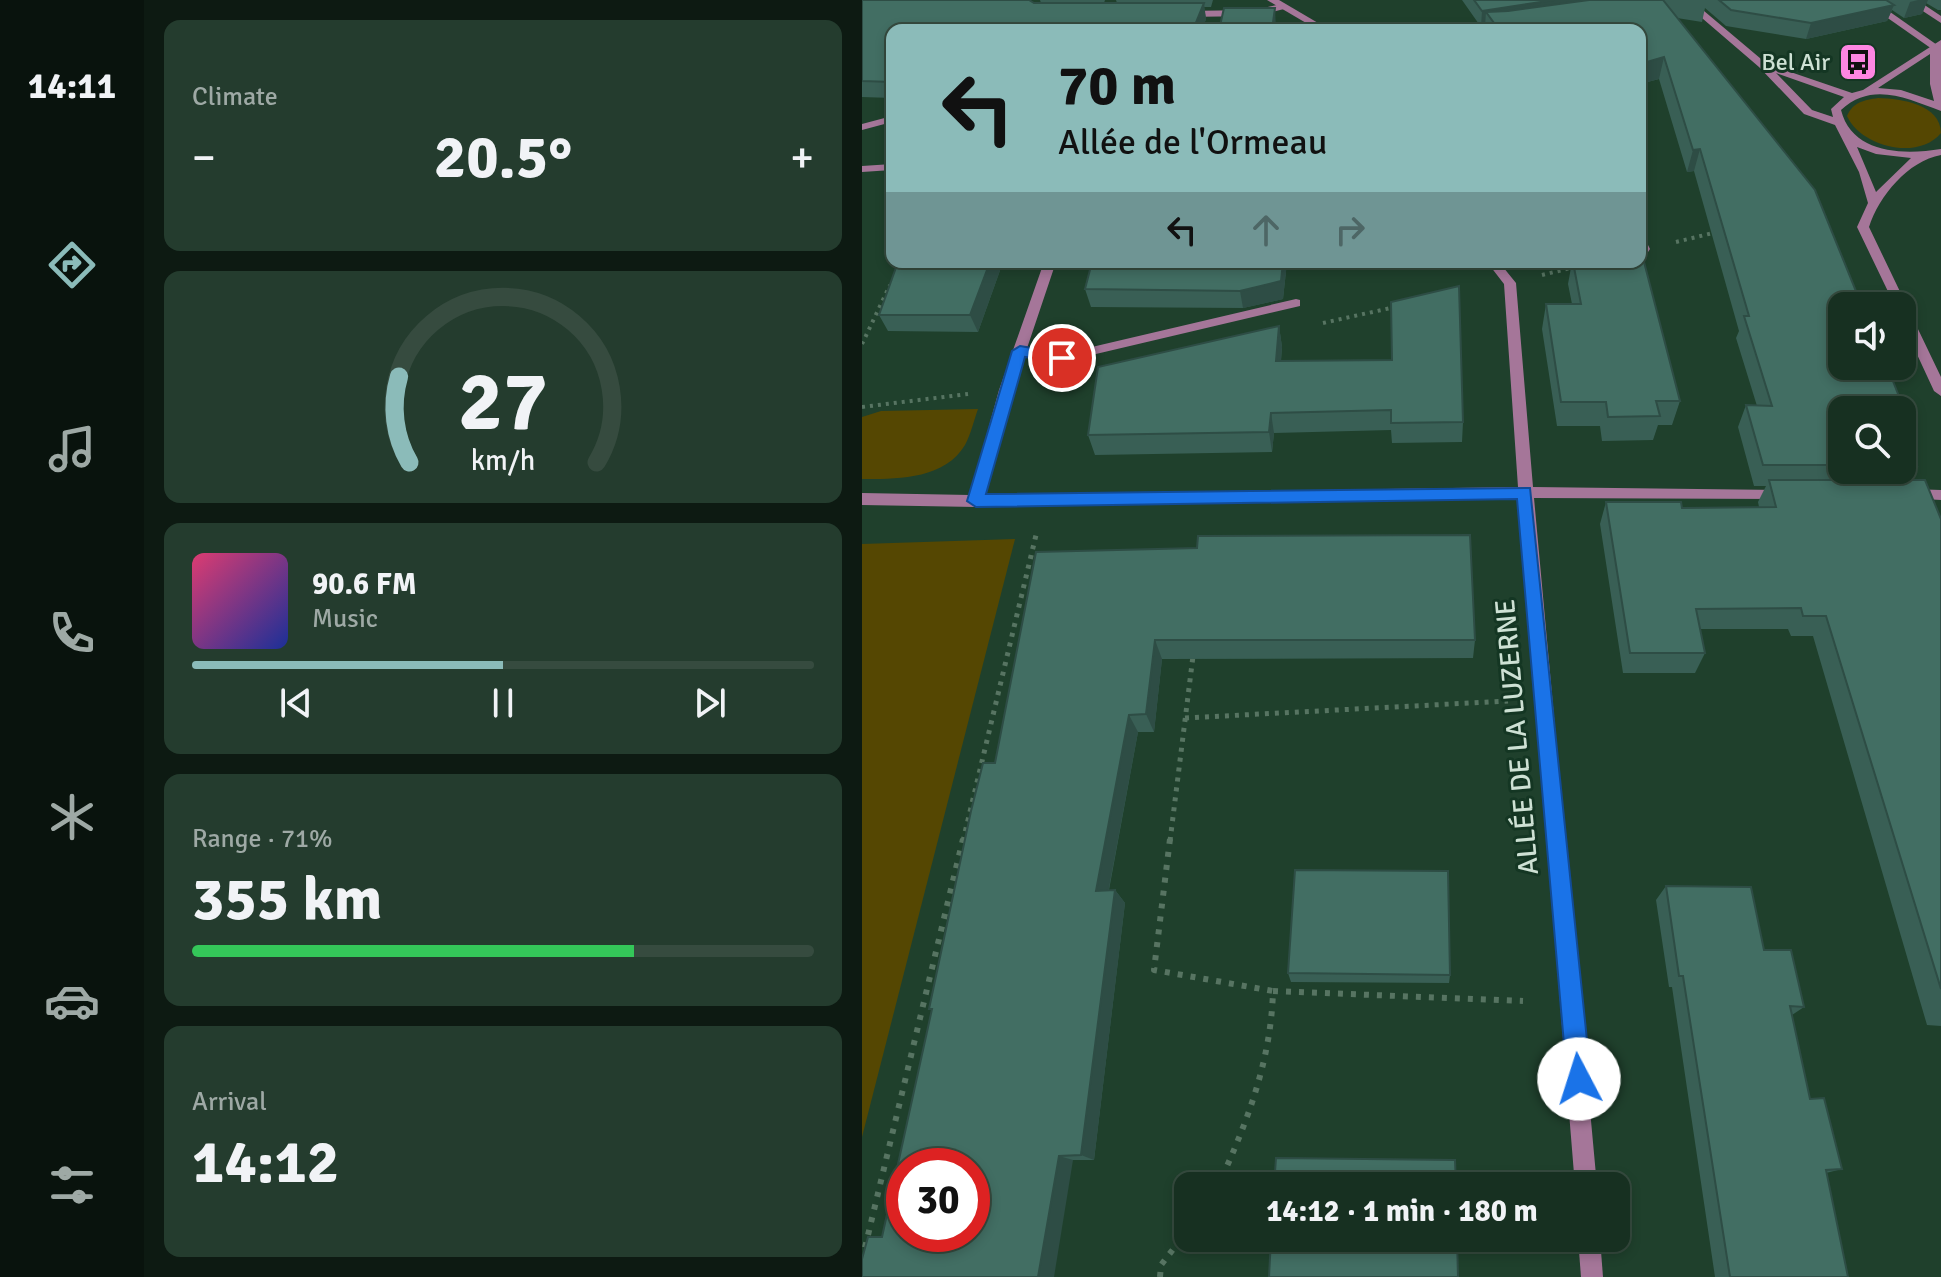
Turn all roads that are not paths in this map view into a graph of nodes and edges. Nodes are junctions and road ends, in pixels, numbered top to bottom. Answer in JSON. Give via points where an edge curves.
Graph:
{"nodes":[{"id":1,"x":1708,"y":0,"type":"edge"},
{"id":2,"x":1867,"y":0,"type":"edge"},
{"id":3,"x":1911,"y":0,"type":"edge"},
{"id":4,"x":1688,"y":2,"type":"edge"},
{"id":5,"x":1277,"y":3,"type":"edge"},
{"id":6,"x":1672,"y":3,"type":"dead end"},
{"id":7,"x":1177,"y":14,"type":"edge"},
{"id":8,"x":1941,"y":20,"type":"edge"},
{"id":9,"x":1314,"y":24,"type":"edge"},
{"id":10,"x":1939,"y":47,"type":"edge"},
{"id":11,"x":1762,"y":65,"type":"junction"},
{"id":12,"x":1858,"y":95,"type":"junction"},
{"id":13,"x":1941,"y":107,"type":"edge"},
{"id":14,"x":886,"y":121,"type":"edge"},
{"id":15,"x":1836,"y":122,"type":"junction"},
{"id":16,"x":862,"y":127,"type":"edge"},
{"id":17,"x":1845,"y":134,"type":"junction"},
{"id":18,"x":1941,"y":152,"type":"edge"},
{"id":19,"x":1921,"y":156,"type":"junction"},
{"id":20,"x":886,"y":167,"type":"edge"},
{"id":21,"x":862,"y":169,"type":"edge"},
{"id":22,"x":1874,"y":204,"type":"junction"},
{"id":23,"x":1048,"y":268,"type":"edge"},
{"id":24,"x":1498,"y":268,"type":"edge"},
{"id":25,"x":1893,"y":292,"type":"edge"},
{"id":26,"x":1296,"y":303,"type":"dead end"},
{"id":27,"x":1916,"y":339,"type":"edge"},
{"id":28,"x":1020,"y":351,"type":"junction"},
{"id":29,"x":1941,"y":391,"type":"edge"},
{"id":30,"x":1524,"y":492,"type":"junction"},
{"id":31,"x":1803,"y":494,"type":"edge"},
{"id":32,"x":1895,"y":494,"type":"edge"},
{"id":33,"x":1941,"y":495,"type":"edge"},
{"id":34,"x":862,"y":499,"type":"edge"},
{"id":35,"x":976,"y":501,"type":"junction"},
{"id":36,"x":1585,"y":1172,"type":"edge"},
{"id":37,"x":1590,"y":1252,"type":"edge"},
{"id":38,"x":1592,"y":1277,"type":"edge"}],
"edges":[{"from":1,"to":4,"type":"street"},
{"from":2,"to":10,"type":"street"},
{"from":3,"to":8,"type":"street"},
{"from":4,"to":6,"type":"street"},
{"from":4,"to":11,"type":"street"},
{"from":5,"to":7,"type":"street","via":[[1261,13]]},
{"from":5,"to":9,"type":"street"},
{"from":10,"to":12,"type":"street"},
{"from":10,"to":13,"type":"street","via":[[1933,68]]},
{"from":11,"to":12,"type":"street"},
{"from":11,"to":15,"type":"street","via":[[1808,112]]},
{"from":12,"to":13,"type":"street","via":[[1886,90]]},
{"from":12,"to":15,"type":"street","via":[[1843,100]]},
{"from":14,"to":16,"type":"street"},
{"from":15,"to":17,"type":"street"},
{"from":17,"to":19,"type":"street","via":[[1868,148]]},
{"from":17,"to":22,"type":"street"},
{"from":18,"to":19,"type":"street"},
{"from":19,"to":22,"type":"street"},
{"from":20,"to":21,"type":"street"},
{"from":22,"to":25,"type":"street","via":[[1863,227]]},
{"from":23,"to":28,"type":"street"},
{"from":24,"to":30,"type":"street","name":"ALLÉE DE LA LUZERNE","via":[[1510,283]]},
{"from":26,"to":28,"type":"street","via":[[1062,358]]},
{"from":27,"to":29,"type":"street"},
{"from":28,"to":35,"type":"street"},
{"from":30,"to":31,"type":"street"},
{"from":30,"to":35,"type":"street"},
{"from":30,"to":36,"type":"street","name":"ALLÉE DE LA LUZERNE"},
{"from":32,"to":33,"type":"street"},
{"from":34,"to":35,"type":"street"},
{"from":37,"to":38,"type":"street"}]}
